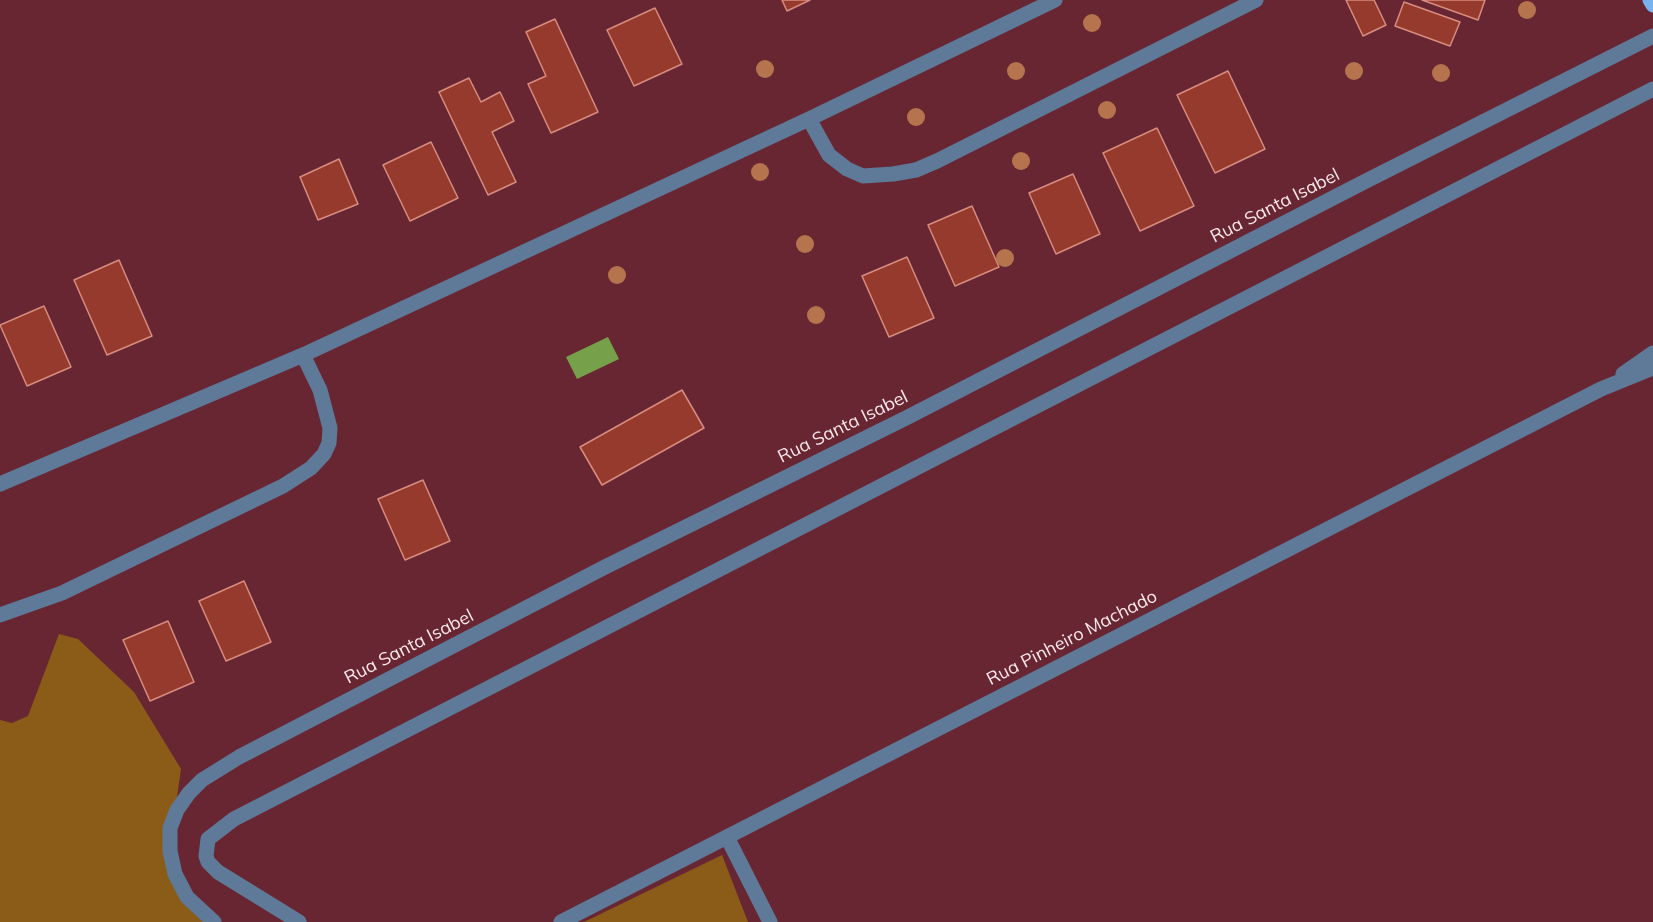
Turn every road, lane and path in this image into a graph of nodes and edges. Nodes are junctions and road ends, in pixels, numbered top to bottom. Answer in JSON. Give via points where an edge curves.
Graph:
{"nodes":[{"id":1,"x":1054,"y":0,"type":"edge"},
{"id":2,"x":1257,"y":0,"type":"edge"},
{"id":3,"x":1650,"y":0,"type":"edge"},
{"id":4,"x":1653,"y":5,"type":"edge"},
{"id":5,"x":1653,"y":36,"type":"edge"},
{"id":6,"x":1653,"y":89,"type":"edge"},
{"id":7,"x":809,"y":118,"type":"junction"},
{"id":8,"x":1653,"y":353,"type":"edge"},
{"id":9,"x":303,"y":355,"type":"junction"},
{"id":10,"x":1653,"y":368,"type":"edge"},
{"id":11,"x":1601,"y":389,"type":"junction"},
{"id":12,"x":0,"y":484,"type":"edge"},
{"id":13,"x":0,"y":615,"type":"edge"},
{"id":14,"x":727,"y":837,"type":"junction"},
{"id":15,"x":214,"y":922,"type":"edge"},
{"id":16,"x":299,"y":922,"type":"edge"},
{"id":17,"x":561,"y":922,"type":"edge"},
{"id":18,"x":770,"y":922,"type":"edge"}],
"edges":[{"from":1,"to":7,"type":"street"},
{"from":2,"to":7,"type":"street","via":[[915,170],[863,176],[847,169],[829,155]]},
{"from":3,"to":4,"type":"main road"},
{"from":5,"to":15,"type":"street","name":"Rua Santa Isabel","via":[[906,418],[605,567],[239,757],[189,793],[170,828],[175,874],[187,897]]},
{"from":6,"to":16,"type":"street","via":[[234,819],[208,839],[206,856],[218,872]]},
{"from":7,"to":9,"type":"street"},
{"from":8,"to":11,"type":"street"},
{"from":9,"to":12,"type":"street"},
{"from":9,"to":13,"type":"street","via":[[320,390],[330,428],[324,454],[311,468],[283,486],[62,593]]},
{"from":10,"to":11,"type":"street"},
{"from":11,"to":14,"type":"street","name":"Rua Pinheiro Machado"},
{"from":14,"to":17,"type":"street","name":"Rua Pinheiro Machado"},
{"from":14,"to":18,"type":"street"}]}
